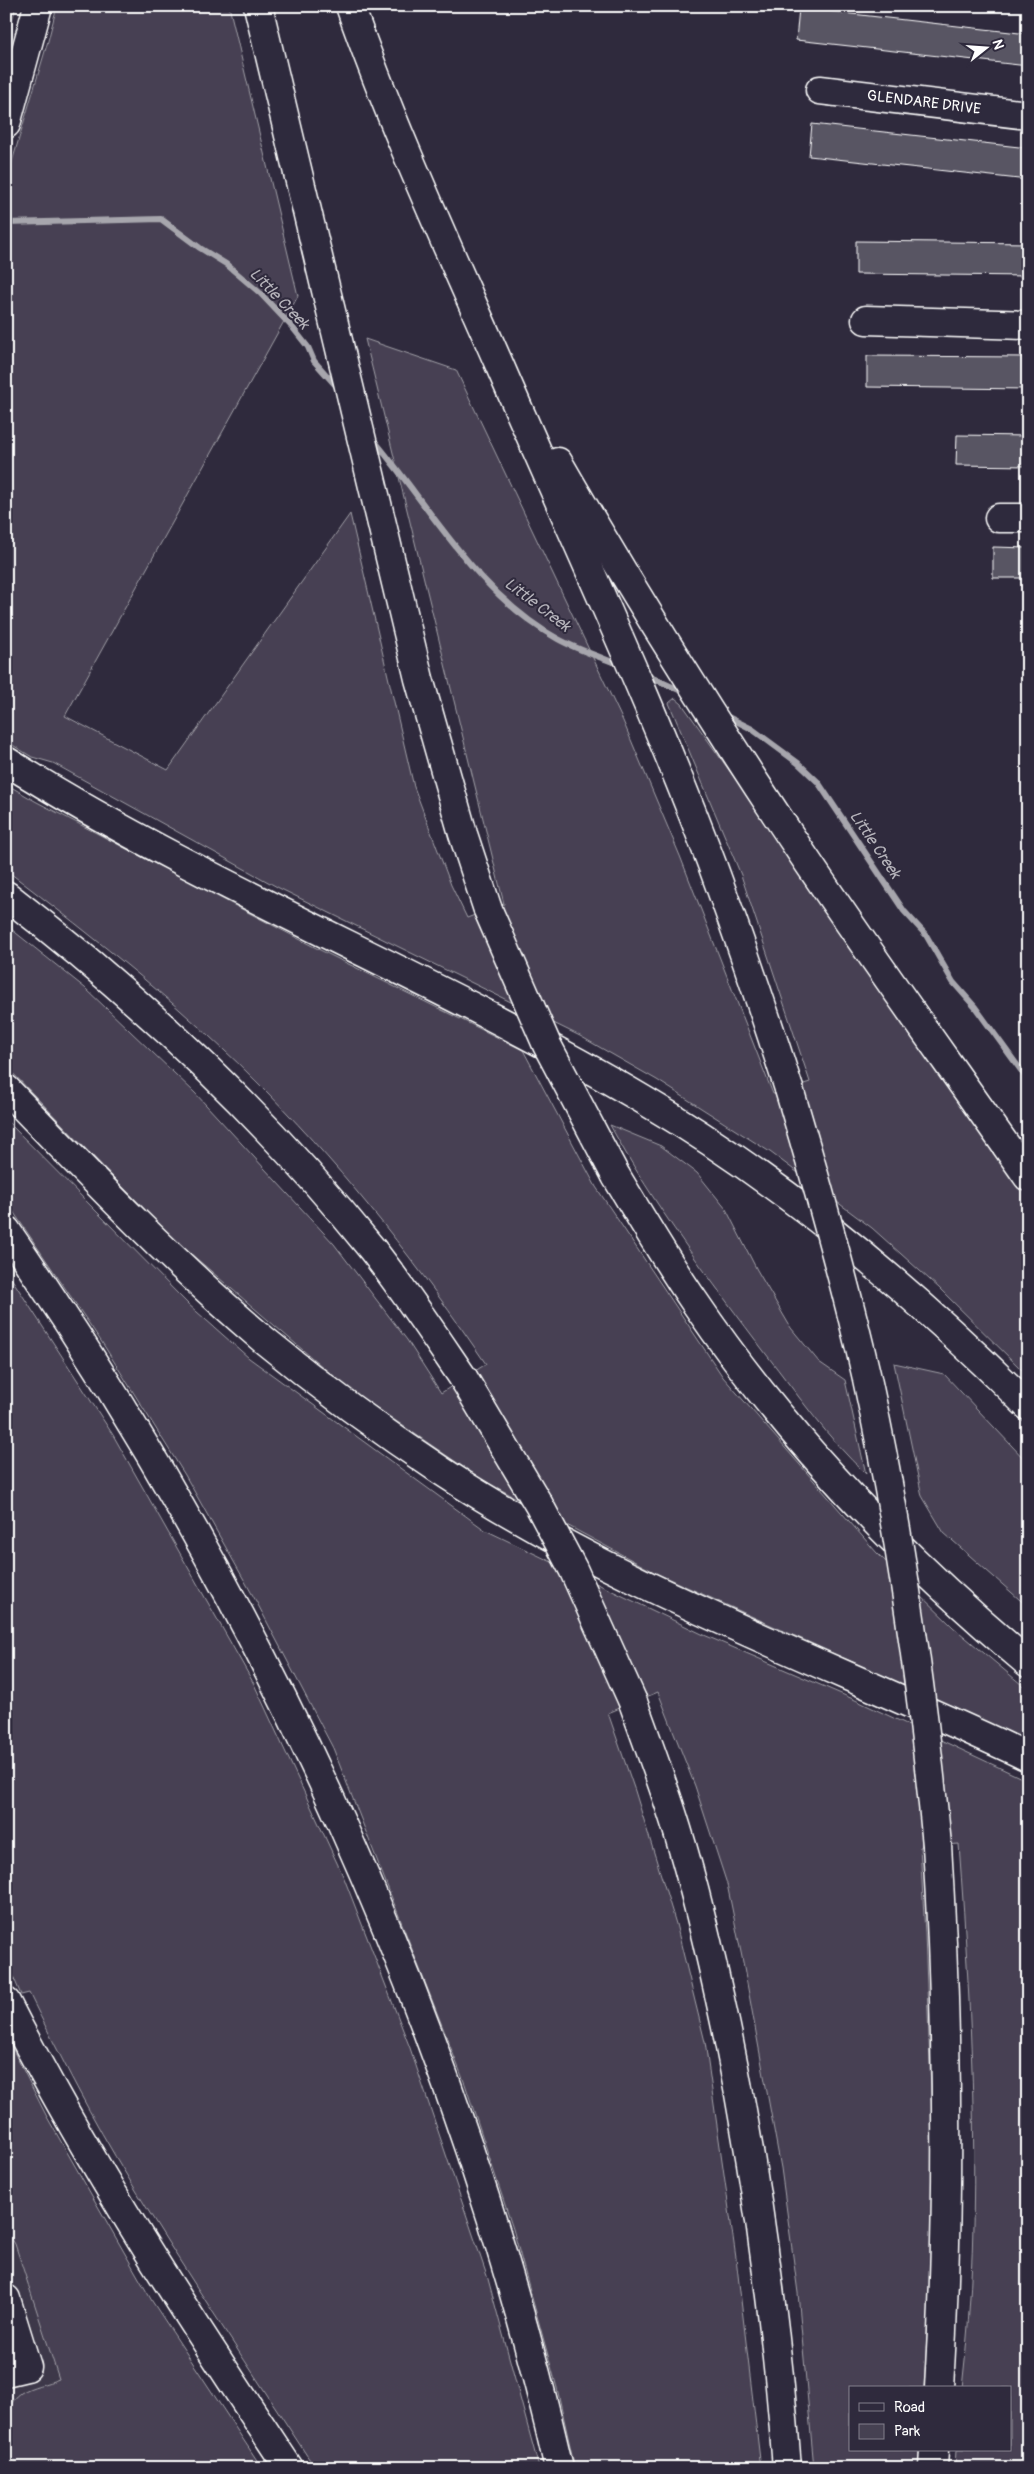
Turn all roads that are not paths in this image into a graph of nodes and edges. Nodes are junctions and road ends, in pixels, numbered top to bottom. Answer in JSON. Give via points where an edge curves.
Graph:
{"nodes":[{"id":1,"x":38,"y":6,"type":"edge"},
{"id":2,"x":258,"y":6,"type":"edge"},
{"id":3,"x":350,"y":6,"type":"edge"},
{"id":4,"x":820,"y":90,"type":"dead end"},
{"id":5,"x":1028,"y":115,"type":"edge"},
{"id":6,"x":6,"y":124,"type":"edge"},
{"id":7,"x":866,"y":320,"type":"dead end"},
{"id":8,"x":1028,"y":325,"type":"edge"},
{"id":9,"x":490,"y":344,"type":"junction"},
{"id":10,"x":998,"y":518,"type":"dead end"},
{"id":11,"x":1028,"y":518,"type":"edge"},
{"id":12,"x":6,"y":761,"type":"edge"},
{"id":13,"x":6,"y":896,"type":"edge"},
{"id":14,"x":6,"y":1089,"type":"edge"},
{"id":15,"x":1028,"y":1177,"type":"edge"},
{"id":16,"x":6,"y":1230,"type":"edge"},
{"id":17,"x":1028,"y":1406,"type":"edge"},
{"id":18,"x":1028,"y":1663,"type":"edge"},
{"id":19,"x":1028,"y":1758,"type":"edge"},
{"id":20,"x":6,"y":2002,"type":"edge"},
{"id":21,"x":6,"y":2299,"type":"edge"},
{"id":22,"x":6,"y":2372,"type":"edge"},
{"id":23,"x":939,"y":2386,"type":"edge"},
{"id":24,"x":934,"y":2452,"type":"edge"},
{"id":25,"x":289,"y":2468,"type":"edge"},
{"id":26,"x":559,"y":2468,"type":"edge"},
{"id":27,"x":787,"y":2468,"type":"edge"},
{"id":28,"x":933,"y":2468,"type":"edge"}],
"edges":[{"from":1,"to":6,"type":"main road"},
{"from":2,"to":18,"type":"main road","bridge":true,"via":[[419,679],[488,910],[547,1045],[616,1176],[694,1301],[784,1419],[886,1533]]},
{"from":3,"to":9,"type":"main road","via":[[400,139]]},
{"from":4,"to":5,"type":"main road","name":"GLENDARE DRIVE"},
{"from":7,"to":8,"type":"main road"},
{"from":9,"to":15,"type":"main road","via":[[617,563],[728,741],[800,851]]},
{"from":9,"to":23,"type":"main road","bridge":true,"via":[[684,795],[738,935],[789,1089],[849,1302],[881,1448],[917,1658],[937,1845],[948,2119],[947,2250]]},
{"from":10,"to":11,"type":"main road"},
{"from":12,"to":17,"type":"main road","via":[[152,846],[580,1063],[701,1136],[834,1229],[947,1327]]},
{"from":13,"to":27,"type":"main road","bridge":true,"via":[[105,974],[168,1030],[276,1138],[372,1250],[420,1314],[464,1378],[556,1537],[633,1702],[677,1829],[697,1901],[738,2086],[757,2199],[772,2310]]},
{"from":14,"to":19,"type":"main road","via":[[151,1237],[262,1338],[320,1386],[445,1473],[570,1546],[660,1591]]},
{"from":16,"to":26,"type":"main road","via":[[103,1374],[166,1478],[264,1659],[322,1777],[371,1888],[449,2090],[518,2304]]},
{"from":20,"to":25,"type":"main road","via":[[71,2124],[123,2212]]},
{"from":21,"to":22,"type":"main road","via":[[27,2366]]},
{"from":24,"to":28,"type":"main road"}]}
